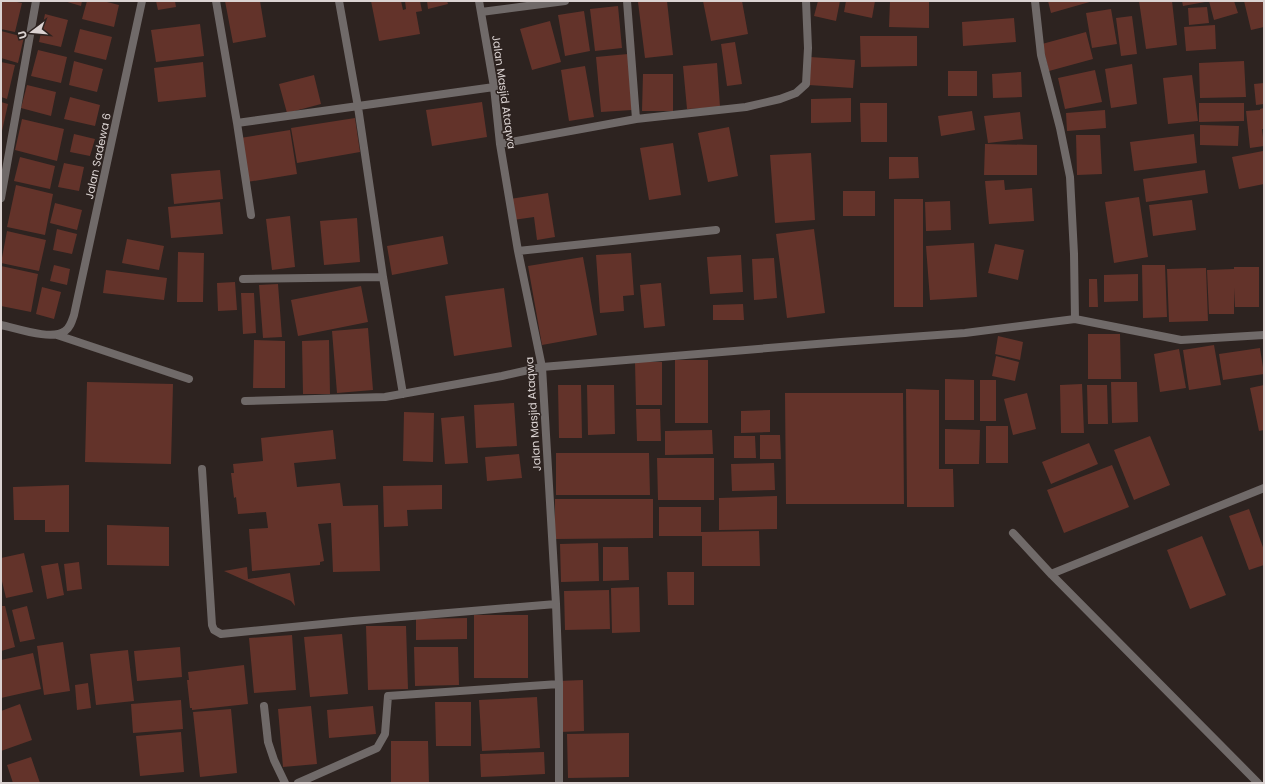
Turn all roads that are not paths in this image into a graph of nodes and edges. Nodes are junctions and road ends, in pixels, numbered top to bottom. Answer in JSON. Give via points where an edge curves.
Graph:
{"nodes":[{"id":1,"x":36,"y":1,"type":"edge"},
{"id":2,"x":142,"y":1,"type":"edge"},
{"id":3,"x":216,"y":1,"type":"edge"},
{"id":4,"x":339,"y":1,"type":"edge"},
{"id":5,"x":479,"y":1,"type":"edge"},
{"id":6,"x":565,"y":1,"type":"edge"},
{"id":7,"x":627,"y":1,"type":"edge"},
{"id":8,"x":806,"y":1,"type":"edge"},
{"id":9,"x":1035,"y":1,"type":"edge"},
{"id":10,"x":481,"y":12,"type":"junction"},
{"id":11,"x":494,"y":87,"type":"junction"},
{"id":12,"x":358,"y":107,"type":"junction"},
{"id":13,"x":636,"y":119,"type":"junction"},
{"id":14,"x":237,"y":123,"type":"junction"},
{"id":15,"x":500,"y":144,"type":"junction"},
{"id":16,"x":1,"y":198,"type":"edge"},
{"id":17,"x":251,"y":215,"type":"dead end"},
{"id":18,"x":716,"y":230,"type":"dead end"},
{"id":19,"x":518,"y":250,"type":"junction"},
{"id":20,"x":383,"y":277,"type":"junction"},
{"id":21,"x":243,"y":279,"type":"dead end"},
{"id":22,"x":1075,"y":319,"type":"junction"},
{"id":23,"x":1,"y":325,"type":"edge"},
{"id":24,"x":1264,"y":335,"type":"edge"},
{"id":25,"x":57,"y":336,"type":"junction"},
{"id":26,"x":542,"y":366,"type":"junction"},
{"id":27,"x":189,"y":379,"type":"dead end"},
{"id":28,"x":403,"y":394,"type":"junction"},
{"id":29,"x":245,"y":401,"type":"dead end"},
{"id":30,"x":202,"y":469,"type":"dead end"},
{"id":31,"x":1264,"y":488,"type":"edge"},
{"id":32,"x":1013,"y":533,"type":"dead end"},
{"id":33,"x":1051,"y":574,"type":"junction"},
{"id":34,"x":556,"y":604,"type":"junction"},
{"id":35,"x":559,"y":684,"type":"junction"},
{"id":36,"x":264,"y":706,"type":"dead end"},
{"id":37,"x":286,"y":783,"type":"edge"},
{"id":38,"x":298,"y":783,"type":"edge"},
{"id":39,"x":559,"y":783,"type":"edge"},
{"id":40,"x":1258,"y":783,"type":"edge"}],
"edges":[{"from":1,"to":16,"type":"street"},
{"from":2,"to":25,"type":"street","name":"Jalan Sadewa 6","via":[[74,315],[66,331]]},
{"from":3,"to":14,"type":"street"},
{"from":4,"to":12,"type":"street"},
{"from":5,"to":10,"type":"street","name":"Jalan Masjid Ataqwa"},
{"from":6,"to":10,"type":"street"},
{"from":7,"to":13,"type":"street"},
{"from":8,"to":13,"type":"street","via":[[806,84],[796,93],[746,107]]},
{"from":9,"to":22,"type":"street","via":[[1041,55],[1070,177]]},
{"from":10,"to":11,"type":"street","name":"Jalan Masjid Ataqwa"},
{"from":11,"to":12,"type":"street"},
{"from":11,"to":15,"type":"street","name":"Jalan Masjid Ataqwa"},
{"from":12,"to":14,"type":"street"},
{"from":12,"to":20,"type":"street"},
{"from":13,"to":15,"type":"street"},
{"from":14,"to":17,"type":"street"},
{"from":15,"to":19,"type":"street","name":"Jalan Masjid Ataqwa"},
{"from":18,"to":19,"type":"street"},
{"from":19,"to":26,"type":"street","name":"Jalan Masjid Ataqwa"},
{"from":20,"to":21,"type":"street"},
{"from":20,"to":28,"type":"street"},
{"from":22,"to":24,"type":"street","via":[[1181,340]]},
{"from":22,"to":26,"type":"street","via":[[965,333]]},
{"from":23,"to":25,"type":"street"},
{"from":25,"to":27,"type":"street"},
{"from":26,"to":28,"type":"street"},
{"from":26,"to":34,"type":"street","name":"Jalan Masjid Ataqwa"},
{"from":28,"to":29,"type":"street","via":[[385,397]]},
{"from":30,"to":34,"type":"street","via":[[212,625],[214,630],[221,634]]},
{"from":31,"to":33,"type":"street"},
{"from":32,"to":33,"type":"street"},
{"from":33,"to":40,"type":"street"},
{"from":34,"to":35,"type":"street","name":"Jalan Masjid Ataqwa"},
{"from":35,"to":38,"type":"street","via":[[388,696],[385,734],[377,748]]},
{"from":35,"to":39,"type":"street","name":"Jalan Masjid Ataqwa"},
{"from":36,"to":37,"type":"street","via":[[268,742]]}]}
